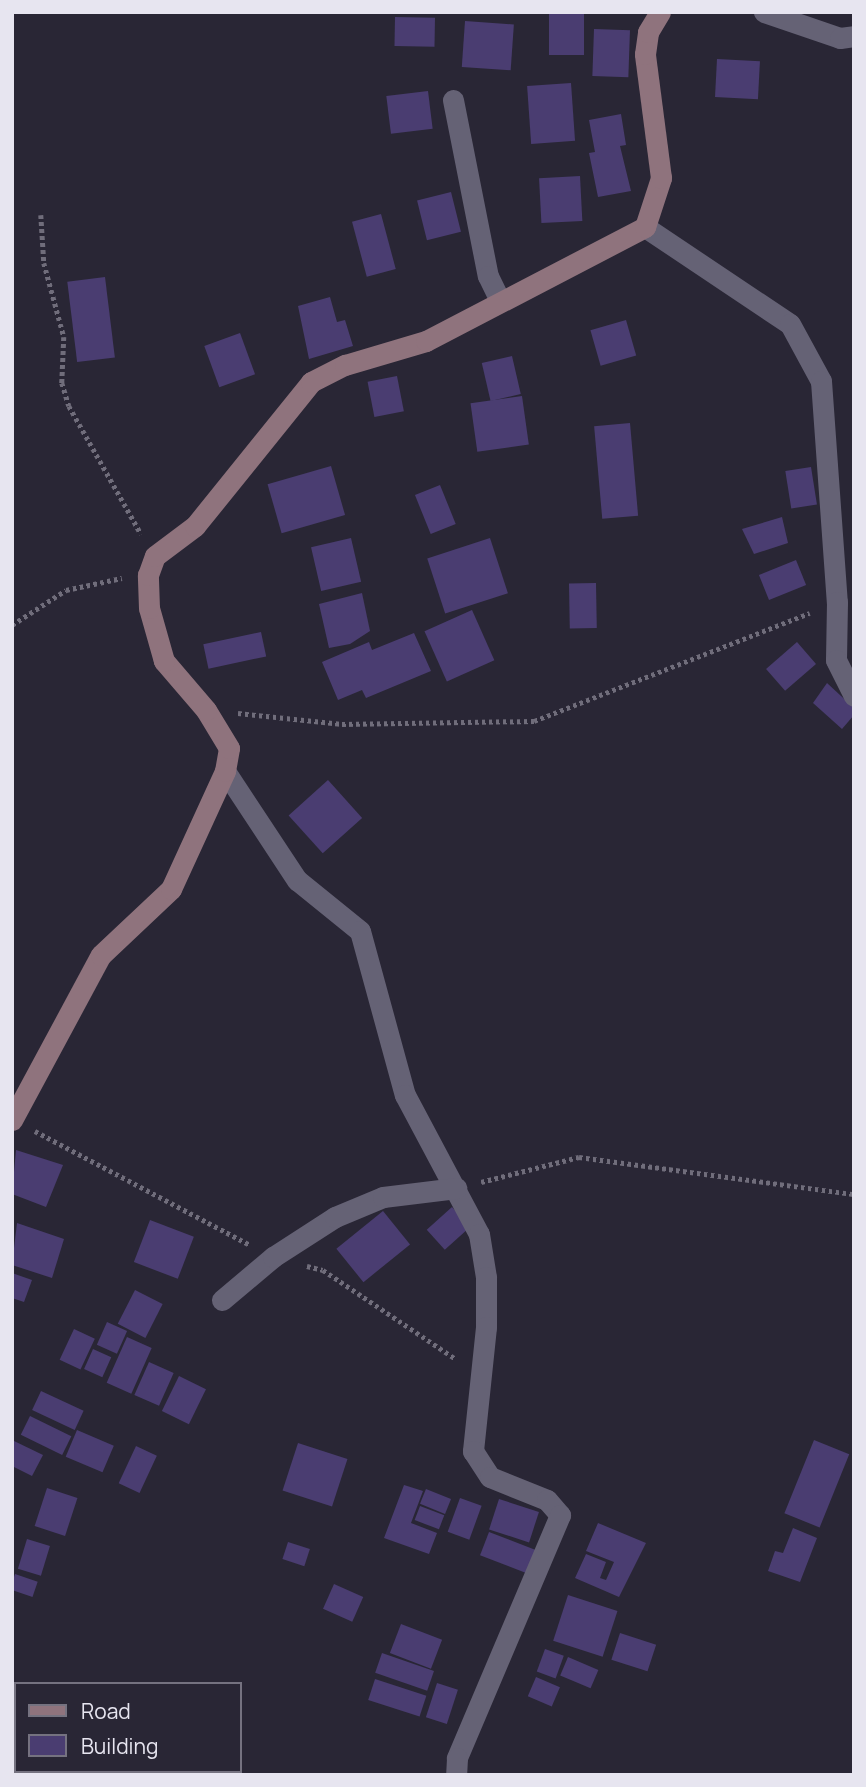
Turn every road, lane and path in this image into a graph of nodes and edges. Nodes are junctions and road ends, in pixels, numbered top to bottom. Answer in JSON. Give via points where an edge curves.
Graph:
{"nodes":[{"id":1,"x":660,"y":12,"type":"edge"},
{"id":2,"x":764,"y":12,"type":"edge"},
{"id":3,"x":854,"y":36,"type":"edge"},
{"id":4,"x":453,"y":100,"type":"dead end"},
{"id":5,"x":41,"y":215,"type":"dead end"},
{"id":6,"x":645,"y":227,"type":"junction"},
{"id":7,"x":500,"y":301,"type":"junction"},
{"id":8,"x":151,"y":565,"type":"junction"},
{"id":9,"x":837,"y":602,"type":"junction"},
{"id":10,"x":12,"y":625,"type":"edge"},
{"id":11,"x":854,"y":696,"type":"edge"},
{"id":12,"x":206,"y":710,"type":"junction"},
{"id":13,"x":225,"y":771,"type":"junction"},
{"id":14,"x":12,"y":1121,"type":"edge"},
{"id":15,"x":456,"y":1188,"type":"junction"},
{"id":16,"x":854,"y":1195,"type":"edge"},
{"id":17,"x":222,"y":1300,"type":"dead end"},
{"id":18,"x":456,"y":1775,"type":"edge"}],
"edges":[{"from":1,"to":6,"type":"main road","via":[[648,32],[645,54],[661,178]]},
{"from":2,"to":3,"type":"street","via":[[840,38]]},
{"from":4,"to":7,"type":"street","via":[[488,276]]},
{"from":5,"to":8,"type":"path","via":[[44,263],[64,337],[62,383],[69,406]]},
{"from":6,"to":7,"type":"main road"},
{"from":6,"to":9,"type":"street","via":[[790,324],[821,381]]},
{"from":7,"to":8,"type":"main road","via":[[426,341],[345,365],[312,382],[195,526]]},
{"from":8,"to":10,"type":"path","via":[[66,590]]},
{"from":8,"to":12,"type":"main road","via":[[149,608],[164,661]]},
{"from":9,"to":11,"type":"street","via":[[836,660]]},
{"from":9,"to":12,"type":"path","via":[[534,721],[342,724]]},
{"from":12,"to":13,"type":"main road","via":[[229,748]]},
{"from":13,"to":14,"type":"main road","via":[[171,889],[101,955]]},
{"from":13,"to":15,"type":"street","via":[[297,880],[360,931],[405,1096]]},
{"from":15,"to":16,"type":"path","via":[[579,1157]]},
{"from":15,"to":17,"type":"street","via":[[383,1197],[335,1217],[273,1257]]},
{"from":15,"to":18,"type":"street","via":[[479,1234],[486,1276],[486,1327],[473,1451],[490,1477],[547,1500],[560,1515],[457,1758]]}]}
